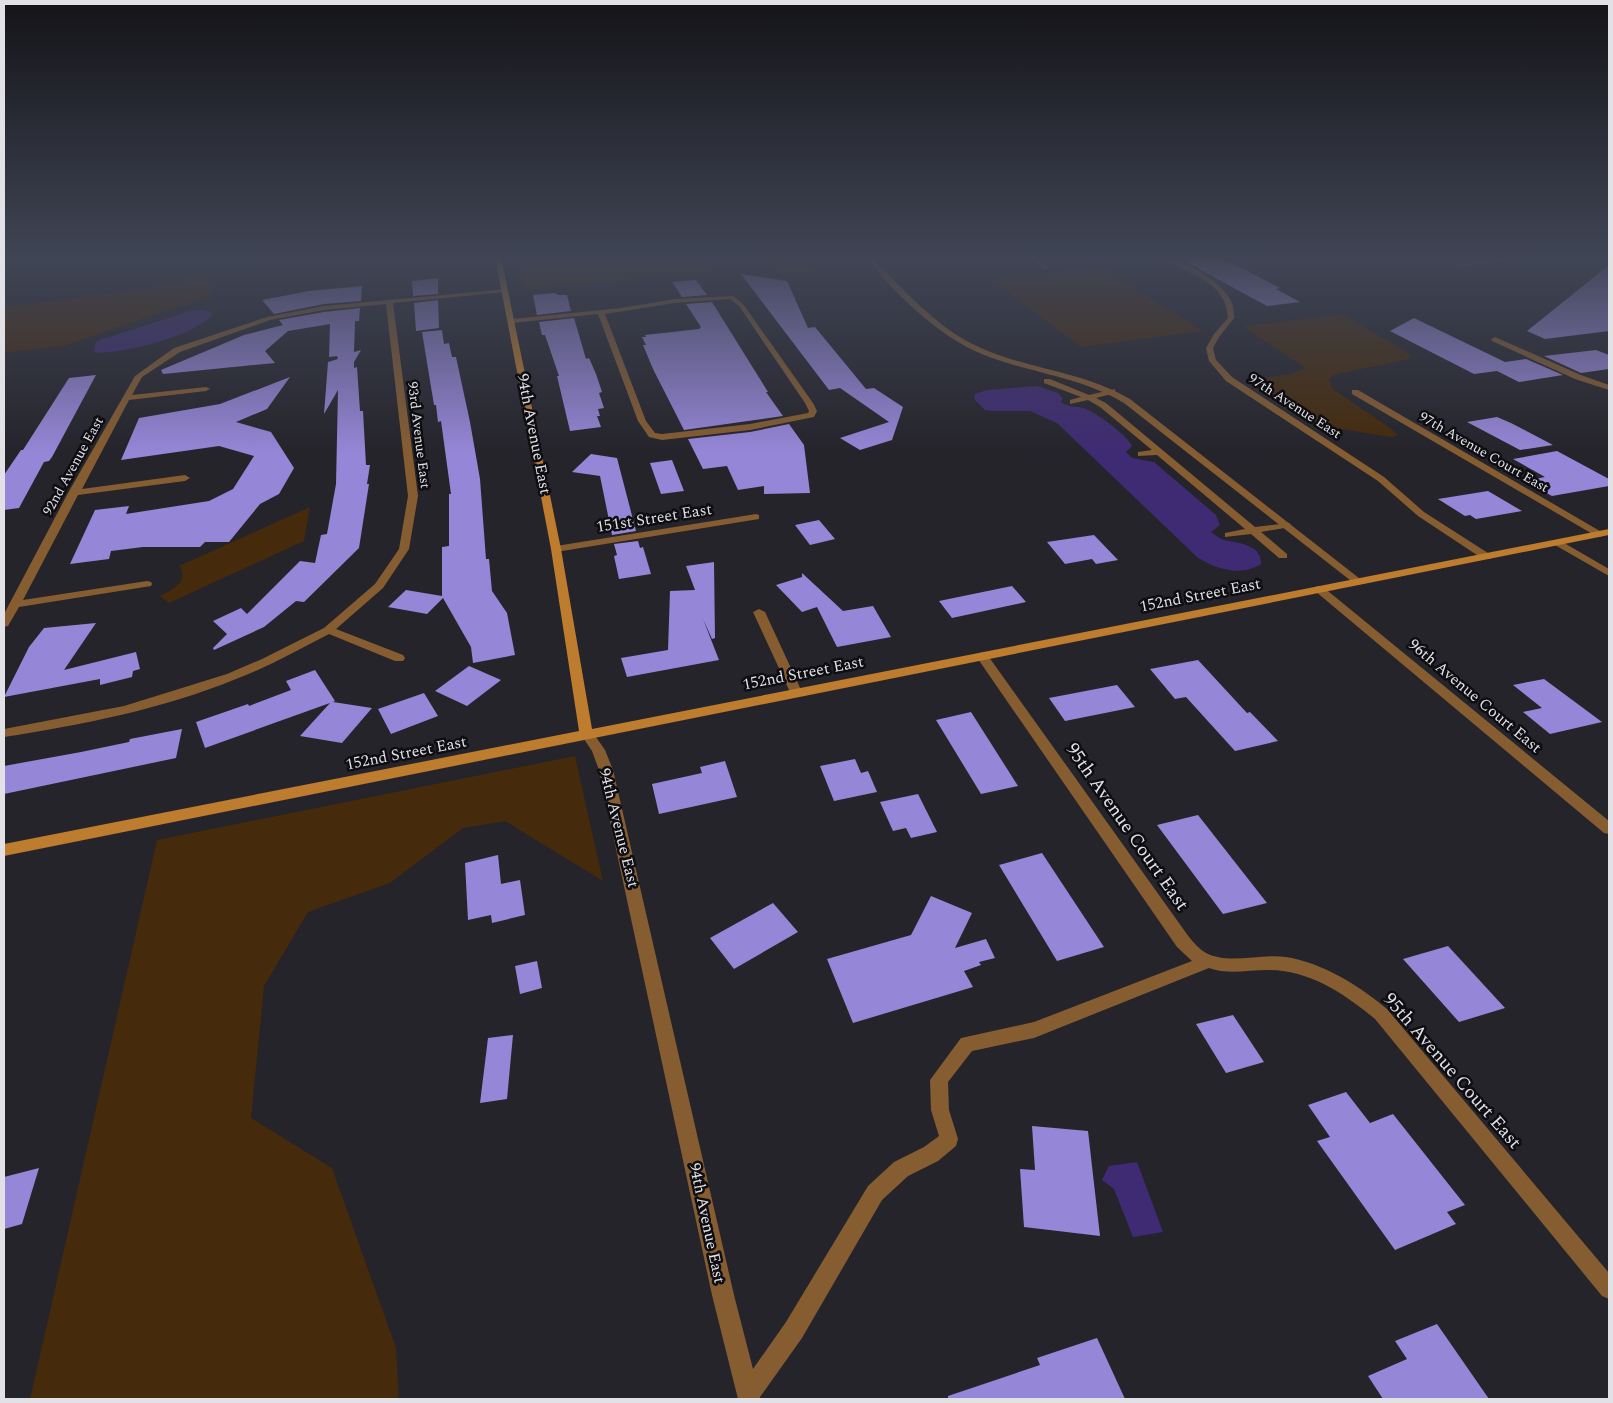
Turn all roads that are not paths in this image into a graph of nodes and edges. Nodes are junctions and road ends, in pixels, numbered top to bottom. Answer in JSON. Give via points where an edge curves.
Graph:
{"nodes":[{"id":1,"x":255,"y":322,"type":"edge"},
{"id":2,"x":392,"y":322,"type":"edge"},
{"id":3,"x":512,"y":322,"type":"edge"},
{"id":4,"x":605,"y":322,"type":"edge"},
{"id":5,"x":753,"y":322,"type":"edge"},
{"id":6,"x":937,"y":322,"type":"edge"},
{"id":7,"x":1227,"y":322,"type":"edge"},
{"id":8,"x":1495,"y":339,"type":"dead end"},
{"id":9,"x":1047,"y":381,"type":"dead end"},
{"id":10,"x":1609,"y":388,"type":"edge"},
{"id":11,"x":206,"y":389,"type":"dead end"},
{"id":12,"x":1112,"y":391,"type":"junction"},
{"id":13,"x":1355,"y":392,"type":"dead end"},
{"id":14,"x":126,"y":398,"type":"junction"},
{"id":15,"x":1089,"y":398,"type":"junction"},
{"id":16,"x":1073,"y":402,"type":"dead end"},
{"id":17,"x":1159,"y":452,"type":"junction"},
{"id":18,"x":1142,"y":454,"type":"dead end"},
{"id":19,"x":185,"y":478,"type":"dead end"},
{"id":20,"x":73,"y":492,"type":"junction"},
{"id":21,"x":756,"y":517,"type":"dead end"},
{"id":22,"x":1286,"y":525,"type":"junction"},
{"id":23,"x":1253,"y":530,"type":"junction"},
{"id":24,"x":1604,"y":533,"type":"edge"},
{"id":25,"x":1229,"y":534,"type":"dead end"},
{"id":26,"x":1559,"y":542,"type":"junction"},
{"id":27,"x":556,"y":549,"type":"junction"},
{"id":28,"x":1283,"y":556,"type":"dead end"},
{"id":29,"x":1486,"y":556,"type":"junction"},
{"id":30,"x":1609,"y":573,"type":"edge"},
{"id":31,"x":1359,"y":582,"type":"junction"},
{"id":32,"x":148,"y":584,"type":"dead end"},
{"id":33,"x":1319,"y":590,"type":"junction"},
{"id":34,"x":15,"y":604,"type":"junction"},
{"id":35,"x":759,"y":612,"type":"dead end"},
{"id":36,"x":4,"y":624,"type":"edge"},
{"id":37,"x":328,"y":630,"type":"junction"},
{"id":38,"x":982,"y":656,"type":"junction"},
{"id":39,"x":399,"y":658,"type":"dead end"},
{"id":40,"x":796,"y":692,"type":"junction"},
{"id":41,"x":4,"y":733,"type":"edge"},
{"id":42,"x":586,"y":733,"type":"junction"},
{"id":43,"x":1609,"y":829,"type":"edge"},
{"id":44,"x":4,"y":850,"type":"edge"},
{"id":45,"x":1208,"y":961,"type":"junction"},
{"id":46,"x":1609,"y":1289,"type":"edge"},
{"id":47,"x":748,"y":1397,"type":"edge"}],
"edges":[{"from":1,"to":14,"type":"street","name":"92nd Avenue East","via":[[191,343],[139,376]]},
{"from":2,"to":37,"type":"street","name":"93rd Avenue East","via":[[413,496],[404,549],[378,586]]},
{"from":3,"to":27,"type":"main road","name":"94th Avenue East"},
{"from":4,"to":5,"type":"street","via":[[642,421],[652,435],[662,436],[741,428],[811,415],[813,411],[809,403]]},
{"from":6,"to":12,"type":"street","via":[[965,344],[1002,359],[1078,378]]},
{"from":7,"to":29,"type":"street","name":"97th Avenue East","via":[[1209,346],[1213,362],[1229,379],[1381,479],[1421,514]]},
{"from":8,"to":10,"type":"street"},
{"from":9,"to":15,"type":"street"},
{"from":11,"to":14,"type":"street"},
{"from":12,"to":15,"type":"street"},
{"from":12,"to":22,"type":"street"},
{"from":13,"to":24,"type":"street","name":"97th Avenue Court East"},
{"from":14,"to":20,"type":"street","name":"92nd Avenue East"},
{"from":15,"to":16,"type":"street"},
{"from":15,"to":17,"type":"street"},
{"from":17,"to":18,"type":"street"},
{"from":17,"to":23,"type":"street"},
{"from":19,"to":20,"type":"street"},
{"from":20,"to":34,"type":"street","name":"92nd Avenue East"},
{"from":21,"to":27,"type":"street","name":"151st Street East"},
{"from":22,"to":23,"type":"street"},
{"from":22,"to":31,"type":"street"},
{"from":23,"to":25,"type":"street"},
{"from":23,"to":28,"type":"street"},
{"from":24,"to":26,"type":"main road","name":"152nd Street East"},
{"from":26,"to":29,"type":"main road","name":"152nd Street East"},
{"from":26,"to":30,"type":"street"},
{"from":27,"to":42,"type":"main road","name":"94th Avenue East"},
{"from":29,"to":31,"type":"main road","name":"152nd Street East"},
{"from":31,"to":33,"type":"main road","name":"152nd Street East"},
{"from":32,"to":34,"type":"street"},
{"from":33,"to":38,"type":"main road","name":"152nd Street East"},
{"from":33,"to":43,"type":"street","name":"96th Avenue Court East"},
{"from":34,"to":36,"type":"street","name":"92nd Avenue East"},
{"from":35,"to":40,"type":"street"},
{"from":37,"to":39,"type":"street"},
{"from":37,"to":41,"type":"street","name":"93rd Avenue East","via":[[266,662],[185,693],[115,712]]},
{"from":38,"to":40,"type":"main road","name":"152nd Street East"},
{"from":38,"to":45,"type":"street","name":"95th Avenue Court East","via":[[1183,942],[1201,959]]},
{"from":40,"to":42,"type":"main road","name":"152nd Street East"},
{"from":42,"to":44,"type":"main road","name":"152nd Street East","via":[[430,767]]},
{"from":42,"to":47,"type":"street","name":"94th Avenue East","via":[[606,770]]},
{"from":45,"to":46,"type":"street","name":"95th Avenue Court East","via":[[1286,964],[1337,982],[1358,994],[1381,1014]]},
{"from":45,"to":47,"type":"street","via":[[1034,1030],[967,1044],[939,1080],[940,1110],[949,1139],[931,1154],[901,1169],[875,1193],[794,1330]]}]}
